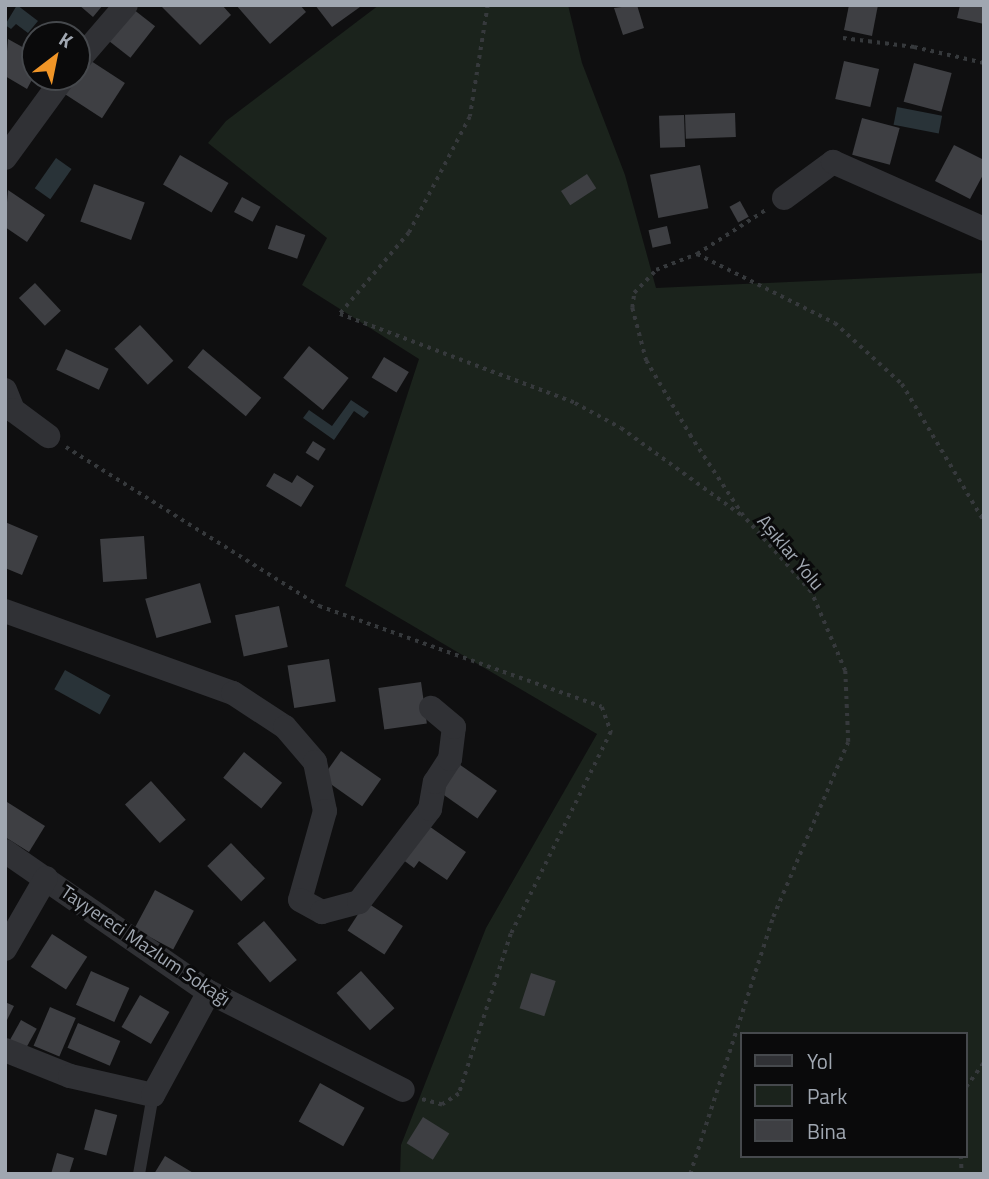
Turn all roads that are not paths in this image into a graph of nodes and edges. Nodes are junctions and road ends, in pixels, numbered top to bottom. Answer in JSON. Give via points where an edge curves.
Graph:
{"nodes":[{"id":1,"x":125,"y":5,"type":"edge"},
{"id":2,"x":91,"y":45,"type":"edge"},
{"id":3,"x":54,"y":91,"type":"edge"},
{"id":4,"x":5,"y":158,"type":"edge"},
{"id":5,"x":785,"y":198,"type":"road end"},
{"id":6,"x":984,"y":229,"type":"edge"},
{"id":7,"x":5,"y":390,"type":"edge"},
{"id":8,"x":48,"y":436,"type":"road end"},
{"id":9,"x":5,"y":611,"type":"edge"},
{"id":10,"x":432,"y":708,"type":"dead end"},
{"id":11,"x":5,"y":851,"type":"edge"},
{"id":12,"x":46,"y":878,"type":"junction"},
{"id":13,"x":5,"y":949,"type":"edge"},
{"id":14,"x":209,"y":992,"type":"junction"},
{"id":15,"x":5,"y":1050,"type":"edge"},
{"id":16,"x":403,"y":1090,"type":"road end"},
{"id":17,"x":153,"y":1095,"type":"junction"},
{"id":18,"x":139,"y":1174,"type":"edge"}],
"edges":[{"from":1,"to":2,"type":"street"},
{"from":3,"to":4,"type":"street"},
{"from":5,"to":6,"type":"street","via":[[833,162]]},
{"from":7,"to":8,"type":"street","via":[[13,410]]},
{"from":9,"to":10,"type":"street","via":[[233,693],[285,727],[315,762],[325,811],[300,900],[322,912],[359,902],[430,809],[435,782],[450,758],[454,727]]},
{"from":11,"to":12,"type":"street","name":"Tayyereci Mazlum Sokağı"},
{"from":12,"to":13,"type":"street"},
{"from":12,"to":14,"type":"street","name":"Tayyereci Mazlum Sokağı"},
{"from":14,"to":16,"type":"street","name":"Tayyereci Mazlum Sokağı"},
{"from":14,"to":17,"type":"street"},
{"from":15,"to":17,"type":"street","via":[[70,1076]]},
{"from":17,"to":18,"type":"lane"}]}
